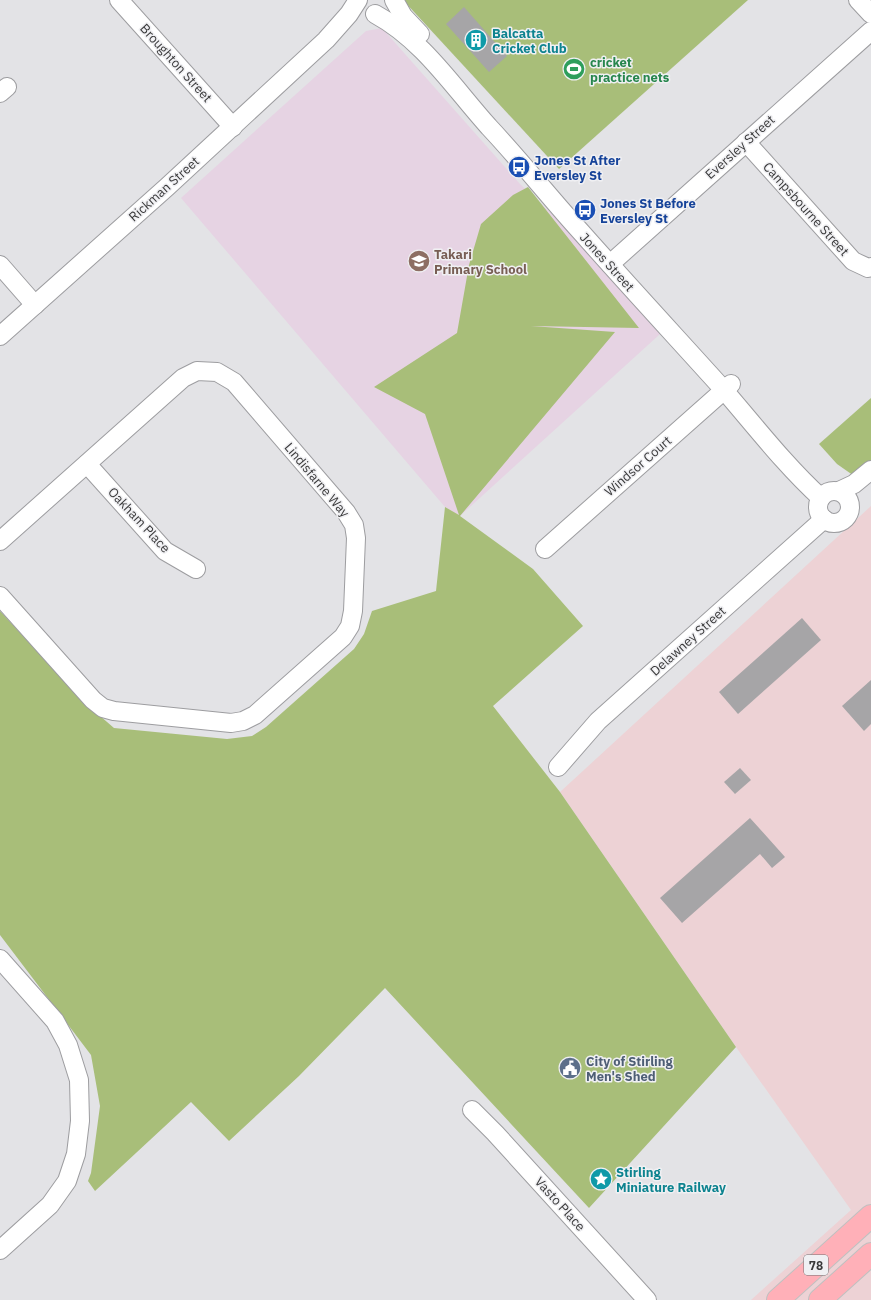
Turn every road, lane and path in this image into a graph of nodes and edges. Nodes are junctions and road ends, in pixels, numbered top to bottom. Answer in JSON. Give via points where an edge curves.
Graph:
{"nodes":[{"id":1,"x":120,"y":0,"type":"edge"},
{"id":2,"x":393,"y":0,"type":"edge"},
{"id":3,"x":858,"y":0,"type":"edge"},
{"id":4,"x":366,"y":6,"type":"edge"},
{"id":5,"x":871,"y":14,"type":"edge"},
{"id":6,"x":871,"y":32,"type":"edge"},
{"id":7,"x":233,"y":127,"type":"junction"},
{"id":8,"x":746,"y":142,"type":"junction"},
{"id":9,"x":614,"y":261,"type":"junction"},
{"id":10,"x":0,"y":265,"type":"edge"},
{"id":11,"x":871,"y":267,"type":"edge"},
{"id":12,"x":35,"y":305,"type":"junction"},
{"id":13,"x":0,"y":336,"type":"edge"},
{"id":14,"x":727,"y":387,"type":"junction"},
{"id":15,"x":87,"y":464,"type":"junction"},
{"id":16,"x":871,"y":470,"type":"edge"},
{"id":17,"x":871,"y":482,"type":"edge"},
{"id":18,"x":830,"y":493,"type":"junction"},
{"id":19,"x":851,"y":511,"type":"junction"},
{"id":20,"x":824,"y":519,"type":"junction"},
{"id":21,"x":0,"y":541,"type":"edge"},
{"id":22,"x":545,"y":549,"type":"dead end"},
{"id":23,"x":196,"y":569,"type":"dead end"},
{"id":24,"x":0,"y":596,"type":"edge"},
{"id":25,"x":558,"y":767,"type":"dead end"},
{"id":26,"x":0,"y":959,"type":"edge"},
{"id":27,"x":472,"y":1110,"type":"dead end"},
{"id":28,"x":871,"y":1216,"type":"edge"},
{"id":29,"x":0,"y":1250,"type":"edge"},
{"id":30,"x":871,"y":1254,"type":"edge"},
{"id":31,"x":647,"y":1300,"type":"edge"},
{"id":32,"x":778,"y":1300,"type":"edge"},
{"id":33,"x":820,"y":1300,"type":"edge"}],
"edges":[{"from":1,"to":7,"type":"street","name":"Broughton Street"},
{"from":2,"to":4,"type":"street","via":[[385,11]]},
{"from":2,"to":9,"type":"street","name":"Jones Street","via":[[402,16],[446,61],[533,160]]},
{"from":3,"to":5,"type":"street"},
{"from":4,"to":7,"type":"street","name":"Rickman Street","via":[[349,14],[326,40]]},
{"from":4,"to":9,"type":"street","name":"Jones Street","via":[[398,28],[428,55],[580,232]]},
{"from":6,"to":8,"type":"street","name":"Eversley Street"},
{"from":7,"to":12,"type":"street","name":"Rickman Street"},
{"from":8,"to":9,"type":"street","name":"Eversley Street"},
{"from":8,"to":11,"type":"street","name":"Campsbourne Street","via":[[853,261]]},
{"from":9,"to":14,"type":"street","name":"Jones Street"},
{"from":10,"to":12,"type":"street"},
{"from":12,"to":13,"type":"street","name":"Rickman Street"},
{"from":14,"to":18,"type":"street","name":"Jones Street","via":[[783,458]]},
{"from":14,"to":22,"type":"street","name":"Windsor Court"},
{"from":15,"to":21,"type":"street","name":"Lindisfarne Way"},
{"from":15,"to":23,"type":"street","name":"Oakham Place","via":[[165,551]]},
{"from":15,"to":24,"type":"street","name":"Lindisfarne Way","via":[[183,378],[198,371],[217,372],[234,382],[346,512],[354,525],[356,538],[350,626],[342,637],[255,715],[231,723],[114,712],[103,708]]},
{"from":16,"to":18,"type":"street","via":[[854,484]]},
{"from":17,"to":19,"type":"street","via":[[860,494]]},
{"from":18,"to":19,"type":"street","name":"Jones Street","via":[[847,496]]},
{"from":18,"to":20,"type":"street","via":[[819,502],[819,512]]},
{"from":19,"to":20,"type":"street","via":[[844,521],[838,523]]},
{"from":20,"to":25,"type":"street","name":"Delawney Street","via":[[598,721]]},
{"from":26,"to":29,"type":"street","via":[[55,1021],[68,1045],[79,1080],[80,1121],[76,1154],[67,1181],[50,1205]]},
{"from":27,"to":31,"type":"street","name":"Vasto Place"},
{"from":28,"to":32,"type":"main road","number":"78"},
{"from":30,"to":33,"type":"main road","number":"78"}]}
